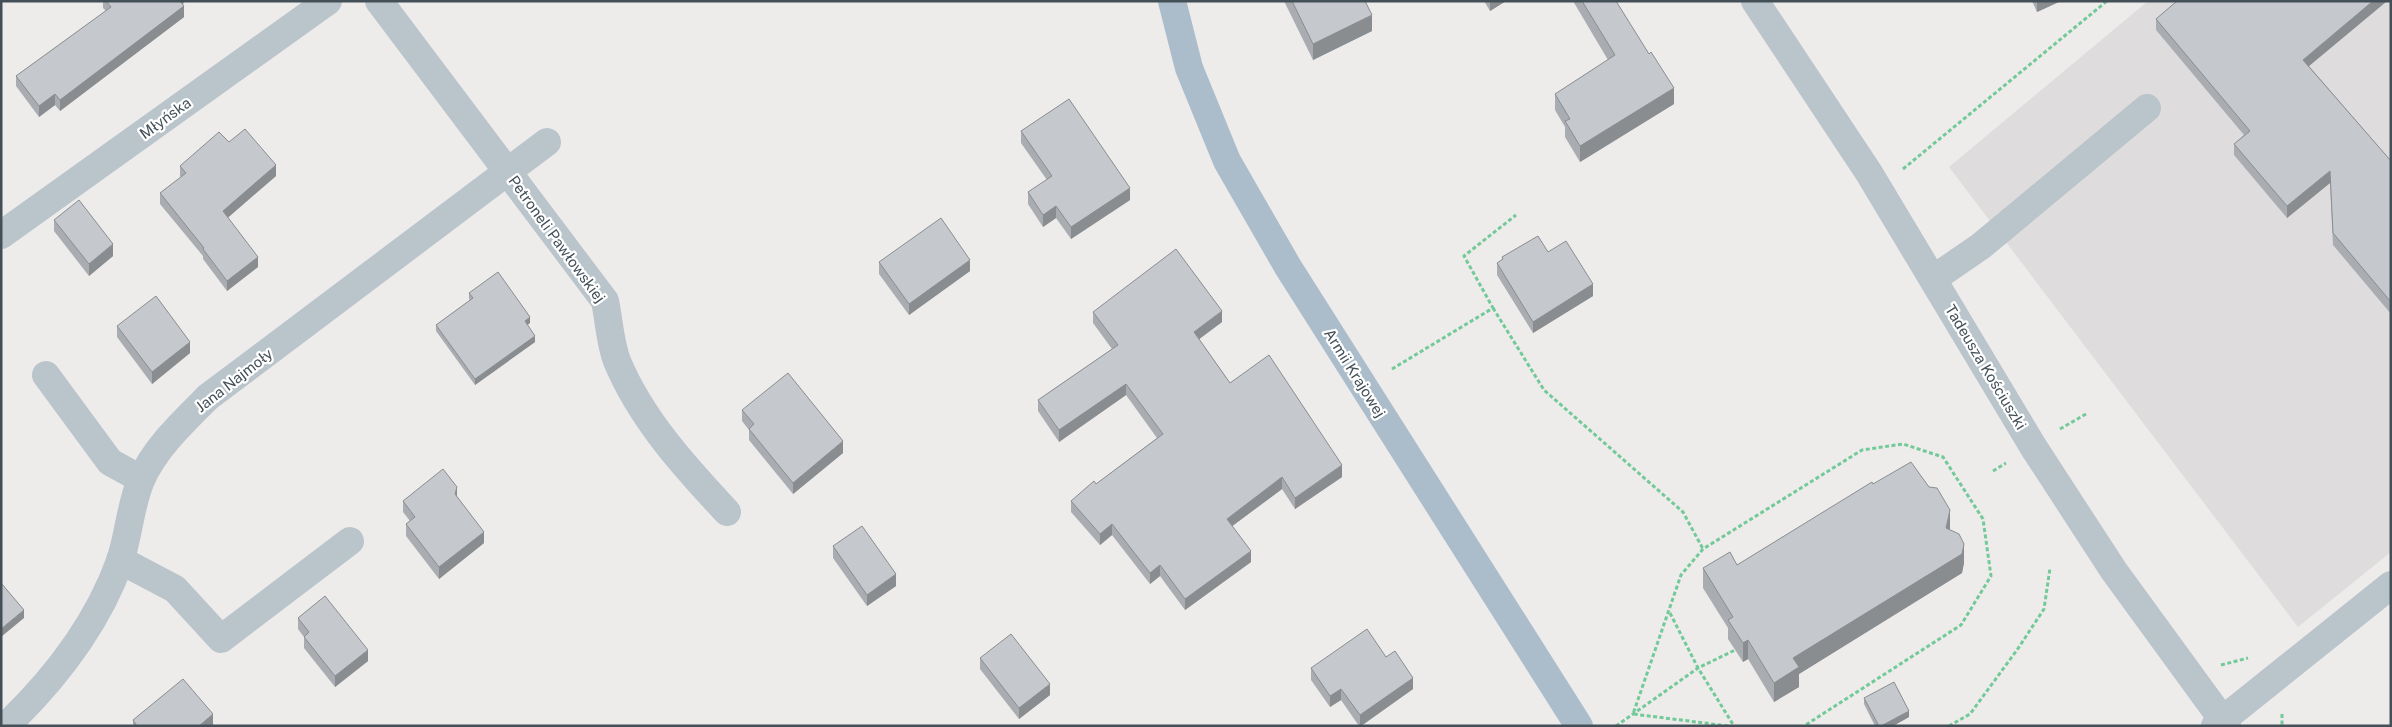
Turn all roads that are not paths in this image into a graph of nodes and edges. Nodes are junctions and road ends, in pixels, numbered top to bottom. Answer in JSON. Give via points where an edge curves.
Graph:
{"nodes":[{"id":1,"x":328,"y":1,"type":"edge"},
{"id":2,"x":379,"y":1,"type":"edge"},
{"id":3,"x":1172,"y":1,"type":"edge"},
{"id":4,"x":1755,"y":1,"type":"edge"},
{"id":5,"x":2148,"y":108,"type":"dead end"},
{"id":6,"x":547,"y":142,"type":"dead end"},
{"id":7,"x":509,"y":171,"type":"junction"},
{"id":8,"x":1,"y":235,"type":"edge"},
{"id":9,"x":1933,"y":279,"type":"junction"},
{"id":10,"x":46,"y":375,"type":"dead end"},
{"id":11,"x":141,"y":479,"type":"junction"},
{"id":12,"x":728,"y":512,"type":"dead end"},
{"id":13,"x":350,"y":541,"type":"dead end"},
{"id":14,"x":120,"y":560,"type":"junction"},
{"id":15,"x":2391,"y":585,"type":"edge"},
{"id":16,"x":2221,"y":724,"type":"edge"},
{"id":17,"x":6,"y":726,"type":"edge"},
{"id":18,"x":1579,"y":726,"type":"edge"}],
"edges":[{"from":1,"to":8,"type":"street","name":"Młyńska"},
{"from":2,"to":7,"type":"street","name":"Petroneli Pawłowskiej"},
{"from":3,"to":18,"type":"main road","name":"Armii Krajowej","via":[[1189,68],[1232,169],[1288,267]]},
{"from":4,"to":9,"type":"street","name":"Tadeusza Kościuszki","via":[[1869,173]]},
{"from":5,"to":9,"type":"street","via":[[1980,246]]},
{"from":6,"to":7,"type":"street","name":"Jana Najmoły"},
{"from":7,"to":11,"type":"street","name":"Jana Najmoły","via":[[208,397],[169,437]]},
{"from":7,"to":12,"type":"street","name":"Petroneli Pawłowskiej","via":[[605,301],[616,360],[647,418],[686,469]]},
{"from":9,"to":16,"type":"street","name":"Tadeusza Kościuszki","via":[[2034,448],[2114,572]]},
{"from":10,"to":11,"type":"street","via":[[110,462]]},
{"from":11,"to":14,"type":"street","name":"Jana Najmoły"},
{"from":13,"to":14,"type":"street","via":[[221,639],[175,589]]},
{"from":14,"to":17,"type":"street","name":"Jana Najmoły","via":[[100,606],[69,658]]},
{"from":15,"to":16,"type":"street"}]}
